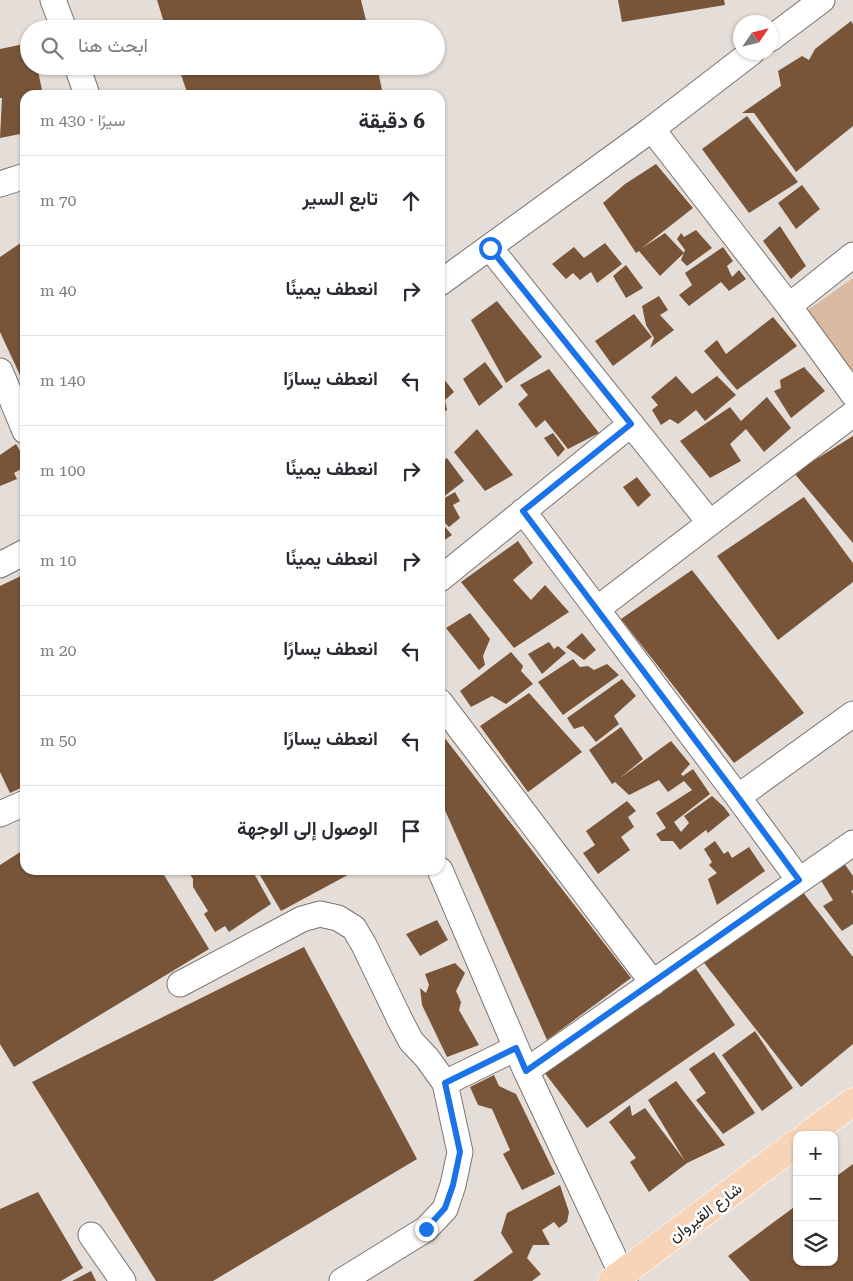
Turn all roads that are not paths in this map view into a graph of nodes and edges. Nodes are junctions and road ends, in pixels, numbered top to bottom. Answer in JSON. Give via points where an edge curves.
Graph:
{"nodes":[{"id":1,"x":53,"y":0,"type":"edge"},
{"id":2,"x":822,"y":0,"type":"edge"},
{"id":3,"x":61,"y":20,"type":"edge"},
{"id":4,"x":778,"y":33,"type":"edge"},
{"id":5,"x":742,"y":60,"type":"edge"},
{"id":6,"x":80,"y":75,"type":"edge"},
{"id":7,"x":85,"y":90,"type":"edge"},
{"id":8,"x":652,"y":129,"type":"junction"},
{"id":9,"x":20,"y":178,"type":"edge"},
{"id":10,"x":0,"y":184,"type":"edge"},
{"id":11,"x":490,"y":248,"type":"junction"},
{"id":12,"x":853,"y":255,"type":"edge"},
{"id":13,"x":445,"y":280,"type":"edge"},
{"id":14,"x":789,"y":306,"type":"junction"},
{"id":15,"x":0,"y":371,"type":"edge"},
{"id":16,"x":853,"y":394,"type":"edge"},
{"id":17,"x":853,"y":414,"type":"edge"},
{"id":18,"x":20,"y":419,"type":"edge"},
{"id":19,"x":631,"y":424,"type":"junction"},
{"id":20,"x":523,"y":511,"type":"junction"},
{"id":21,"x":710,"y":523,"type":"junction"},
{"id":22,"x":20,"y":555,"type":"edge"},
{"id":23,"x":0,"y":565,"type":"edge"},
{"id":24,"x":445,"y":575,"type":"edge"},
{"id":25,"x":597,"y":609,"type":"junction"},
{"id":26,"x":445,"y":709,"type":"edge"},
{"id":27,"x":853,"y":714,"type":"edge"},
{"id":28,"x":738,"y":797,"type":"junction"},
{"id":29,"x":20,"y":805,"type":"edge"},
{"id":30,"x":0,"y":814,"type":"edge"},
{"id":31,"x":853,"y":843,"type":"edge"},
{"id":32,"x":442,"y":875,"type":"edge"},
{"id":33,"x":799,"y":880,"type":"junction"},
{"id":34,"x":653,"y":982,"type":"junction"},
{"id":35,"x":180,"y":984,"type":"dead end"},
{"id":36,"x":516,"y":1048,"type":"junction"},
{"id":37,"x":526,"y":1071,"type":"junction"},
{"id":38,"x":445,"y":1083,"type":"junction"},
{"id":39,"x":853,"y":1102,"type":"edge"},
{"id":40,"x":813,"y":1131,"type":"edge"},
{"id":41,"x":793,"y":1147,"type":"edge"},
{"id":42,"x":91,"y":1234,"type":"dead end"},
{"id":43,"x":619,"y":1279,"type":"edge"},
{"id":44,"x":123,"y":1281,"type":"edge"},
{"id":45,"x":342,"y":1281,"type":"edge"}],
"edges":[{"from":1,"to":3,"type":"street"},
{"from":2,"to":4,"type":"street"},
{"from":5,"to":8,"type":"street"},
{"from":6,"to":7,"type":"street"},
{"from":8,"to":11,"type":"street"},
{"from":8,"to":14,"type":"street"},
{"from":9,"to":10,"type":"street"},
{"from":11,"to":13,"type":"street"},
{"from":11,"to":19,"type":"street"},
{"from":12,"to":14,"type":"street"},
{"from":14,"to":16,"type":"street"},
{"from":15,"to":18,"type":"street"},
{"from":17,"to":21,"type":"street"},
{"from":19,"to":20,"type":"street"},
{"from":19,"to":21,"type":"street"},
{"from":20,"to":24,"type":"street"},
{"from":20,"to":25,"type":"street"},
{"from":21,"to":25,"type":"street"},
{"from":22,"to":23,"type":"street"},
{"from":25,"to":28,"type":"street"},
{"from":26,"to":34,"type":"street"},
{"from":27,"to":28,"type":"street"},
{"from":28,"to":33,"type":"street"},
{"from":29,"to":30,"type":"street"},
{"from":31,"to":33,"type":"street"},
{"from":32,"to":36,"type":"street"},
{"from":33,"to":34,"type":"street"},
{"from":34,"to":37,"type":"street"},
{"from":35,"to":38,"type":"street","via":[[302,919],[320,914],[338,918],[354,928],[411,1041],[428,1058]]},
{"from":36,"to":37,"type":"street"},
{"from":36,"to":38,"type":"street"},
{"from":37,"to":43,"type":"street"},
{"from":38,"to":45,"type":"street","via":[[460,1152],[445,1208],[426,1229]]},
{"from":39,"to":40,"type":"main road"},
{"from":41,"to":43,"type":"main road","name":"شارع القيروان"},
{"from":42,"to":44,"type":"street"}]}
